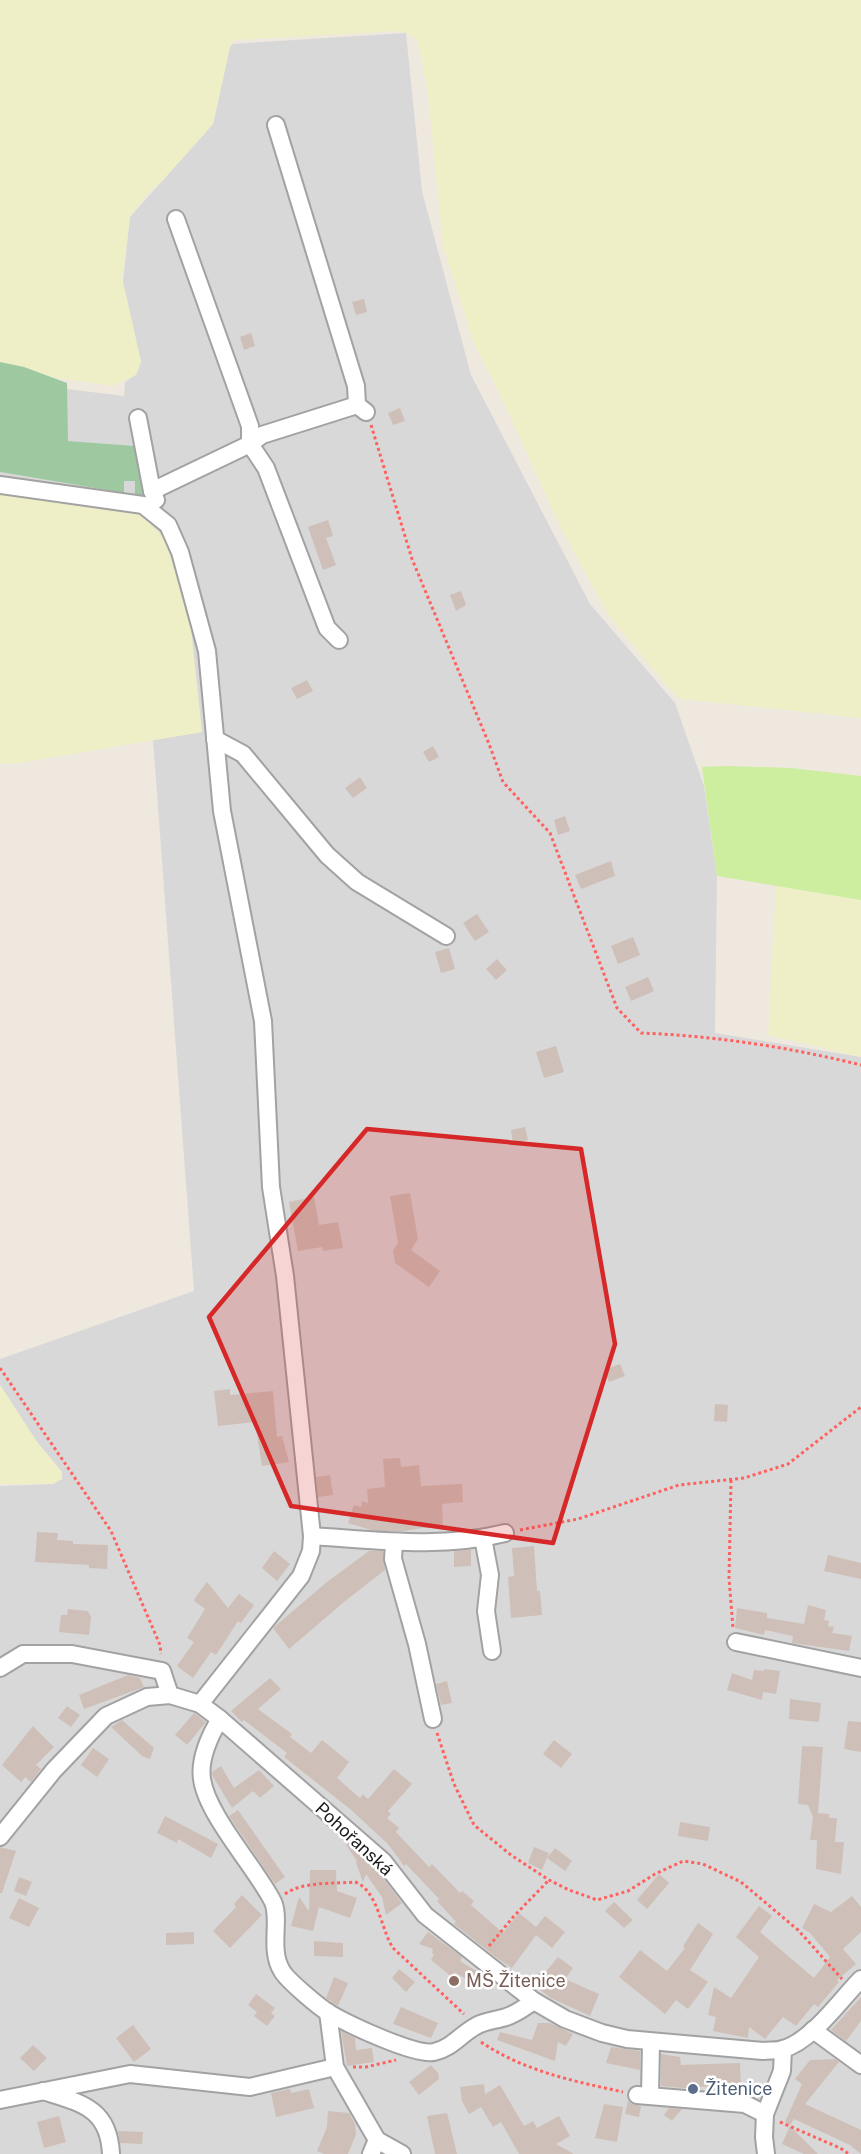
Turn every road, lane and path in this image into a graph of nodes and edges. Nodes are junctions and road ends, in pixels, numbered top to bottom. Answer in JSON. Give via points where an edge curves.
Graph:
{"nodes":[{"id":1,"x":276,"y":125,"type":"dead end"},
{"id":2,"x":176,"y":219,"type":"dead end"},
{"id":3,"x":361,"y":408,"type":"junction"},
{"id":4,"x":138,"y":418,"type":"dead end"},
{"id":5,"x":250,"y":444,"type":"junction"},
{"id":6,"x":0,"y":485,"type":"edge"},
{"id":7,"x":152,"y":491,"type":"junction"},
{"id":8,"x":168,"y":525,"type":"junction"},
{"id":9,"x":339,"y":640,"type":"dead end"},
{"id":10,"x":215,"y":739,"type":"junction"},
{"id":11,"x":446,"y":936,"type":"dead end"},
{"id":12,"x":861,"y":1065,"type":"edge"},
{"id":13,"x":0,"y":1368,"type":"edge"},
{"id":14,"x":861,"y":1407,"type":"edge"},
{"id":15,"x":731,"y":1480,"type":"junction"},
{"id":16,"x":505,"y":1533,"type":"joint"},
{"id":17,"x":312,"y":1536,"type":"junction"},
{"id":18,"x":483,"y":1538,"type":"junction"},
{"id":19,"x":393,"y":1542,"type":"junction"},
{"id":20,"x":736,"y":1642,"type":"joint"},
{"id":21,"x":492,"y":1652,"type":"dead end"},
{"id":22,"x":0,"y":1668,"type":"edge"},
{"id":23,"x":861,"y":1668,"type":"edge"},
{"id":24,"x":162,"y":1671,"type":"junction"},
{"id":25,"x":170,"y":1695,"type":"junction"},
{"id":26,"x":200,"y":1704,"type":"junction"},
{"id":27,"x":220,"y":1719,"type":"junction"},
{"id":28,"x":433,"y":1719,"type":"joint"},
{"id":29,"x":0,"y":1837,"type":"edge"},
{"id":30,"x":549,"y":1880,"type":"junction"},
{"id":31,"x":274,"y":1902,"type":"junction"},
{"id":32,"x":479,"y":1959,"type":"junction"},
{"id":33,"x":856,"y":1984,"type":"edge"},
{"id":34,"x":534,"y":2001,"type":"junction"},
{"id":35,"x":328,"y":2012,"type":"junction"},
{"id":36,"x":472,"y":2029,"type":"junction"},
{"id":37,"x":813,"y":2030,"type":"junction"},
{"id":38,"x":651,"y":2042,"type":"junction"},
{"id":39,"x":783,"y":2049,"type":"junction"},
{"id":40,"x":414,"y":2051,"type":"junction"},
{"id":41,"x":861,"y":2065,"type":"edge"},
{"id":42,"x":335,"y":2067,"type":"junction"},
{"id":43,"x":42,"y":2091,"type":"junction"},
{"id":44,"x":644,"y":2096,"type":"junction"},
{"id":45,"x":0,"y":2100,"type":"edge"},
{"id":46,"x":765,"y":2114,"type":"junction"},
{"id":47,"x":374,"y":2147,"type":"edge"},
{"id":48,"x":111,"y":2154,"type":"edge"},
{"id":49,"x":402,"y":2154,"type":"edge"},
{"id":50,"x":766,"y":2154,"type":"edge"},
{"id":51,"x":849,"y":2154,"type":"edge"}],
"edges":[{"from":1,"to":3,"type":"street"},
{"from":2,"to":5,"type":"street","via":[[250,426]]},
{"from":3,"to":5,"type":"street","via":[[262,435]]},
{"from":3,"to":12,"type":"path","via":[[412,559],[502,782],[550,833],[616,1008],[641,1033],[698,1035],[762,1044]]},
{"from":4,"to":7,"type":"street"},
{"from":5,"to":7,"type":"street"},
{"from":5,"to":9,"type":"street","via":[[266,468],[327,628]]},
{"from":6,"to":8,"type":"street","via":[[143,505]]},
{"from":7,"to":8,"type":"street"},
{"from":8,"to":10,"type":"street","via":[[180,552],[207,651]]},
{"from":10,"to":11,"type":"street","via":[[243,754],[327,855],[357,882]]},
{"from":10,"to":17,"type":"street","via":[[222,811],[263,1021],[271,1187],[285,1276]]},
{"from":13,"to":24,"type":"path","via":[[111,1531],[160,1646]]},
{"from":14,"to":15,"type":"path","via":[[788,1464]]},
{"from":15,"to":16,"type":"path","via":[[679,1485],[578,1519]]},
{"from":15,"to":20,"type":"path","via":[[729,1578]]},
{"from":16,"to":18,"type":"street"},
{"from":17,"to":19,"type":"street"},
{"from":17,"to":26,"type":"street","via":[[311,1551],[301,1576]]},
{"from":18,"to":19,"type":"street"},
{"from":18,"to":21,"type":"street","via":[[490,1575],[486,1611]]},
{"from":19,"to":28,"type":"street","via":[[393,1559]]},
{"from":20,"to":23,"type":"street"},
{"from":22,"to":24,"type":"street","via":[[23,1654],[72,1654]]},
{"from":24,"to":25,"type":"street"},
{"from":25,"to":26,"type":"street","name":"Pohořanská"},
{"from":25,"to":29,"type":"street","name":"Pohořanská","via":[[147,1697],[106,1716],[54,1770]]},
{"from":26,"to":27,"type":"street","name":"Pohořanská"},
{"from":27,"to":31,"type":"street","via":[[210,1735],[201,1778],[212,1807]]},
{"from":27,"to":32,"type":"street","name":"Pohořanská","via":[[383,1861],[425,1915]]},
{"from":28,"to":30,"type":"path","via":[[454,1784],[474,1824]]},
{"from":30,"to":32,"type":"path"},
{"from":30,"to":33,"type":"path","via":[[597,1900],[628,1891],[683,1861],[703,1864],[741,1882]]},
{"from":31,"to":35,"type":"street","via":[[276,1958],[283,1972]]},
{"from":31,"to":36,"type":"path","via":[[293,1888],[361,1884],[375,1903],[386,1938]]},
{"from":32,"to":34,"type":"street","name":"Pohořanská"},
{"from":33,"to":37,"type":"street"},
{"from":34,"to":36,"type":"street","via":[[509,2017]]},
{"from":34,"to":38,"type":"street","name":"Pohořanská","via":[[565,2019],[602,2033]]},
{"from":35,"to":40,"type":"street"},
{"from":35,"to":42,"type":"street"},
{"from":36,"to":40,"type":"street","via":[[435,2052]]},
{"from":36,"to":44,"type":"path","via":[[507,2059],[537,2071]]},
{"from":37,"to":39,"type":"street"},
{"from":37,"to":41,"type":"street"},
{"from":38,"to":39,"type":"street","name":"Pohořanská","via":[[764,2051]]},
{"from":38,"to":44,"type":"street"},
{"from":39,"to":46,"type":"street","via":[[782,2071]]},
{"from":40,"to":42,"type":"path","via":[[390,2063]]},
{"from":42,"to":43,"type":"street","via":[[250,2087],[130,2074]]},
{"from":42,"to":47,"type":"street"},
{"from":43,"to":45,"type":"street"},
{"from":43,"to":48,"type":"street","via":[[95,2111],[104,2122]]},
{"from":44,"to":46,"type":"street","via":[[746,2104]]},
{"from":46,"to":50,"type":"street"},
{"from":46,"to":51,"type":"path"},
{"from":47,"to":49,"type":"street"}]}
